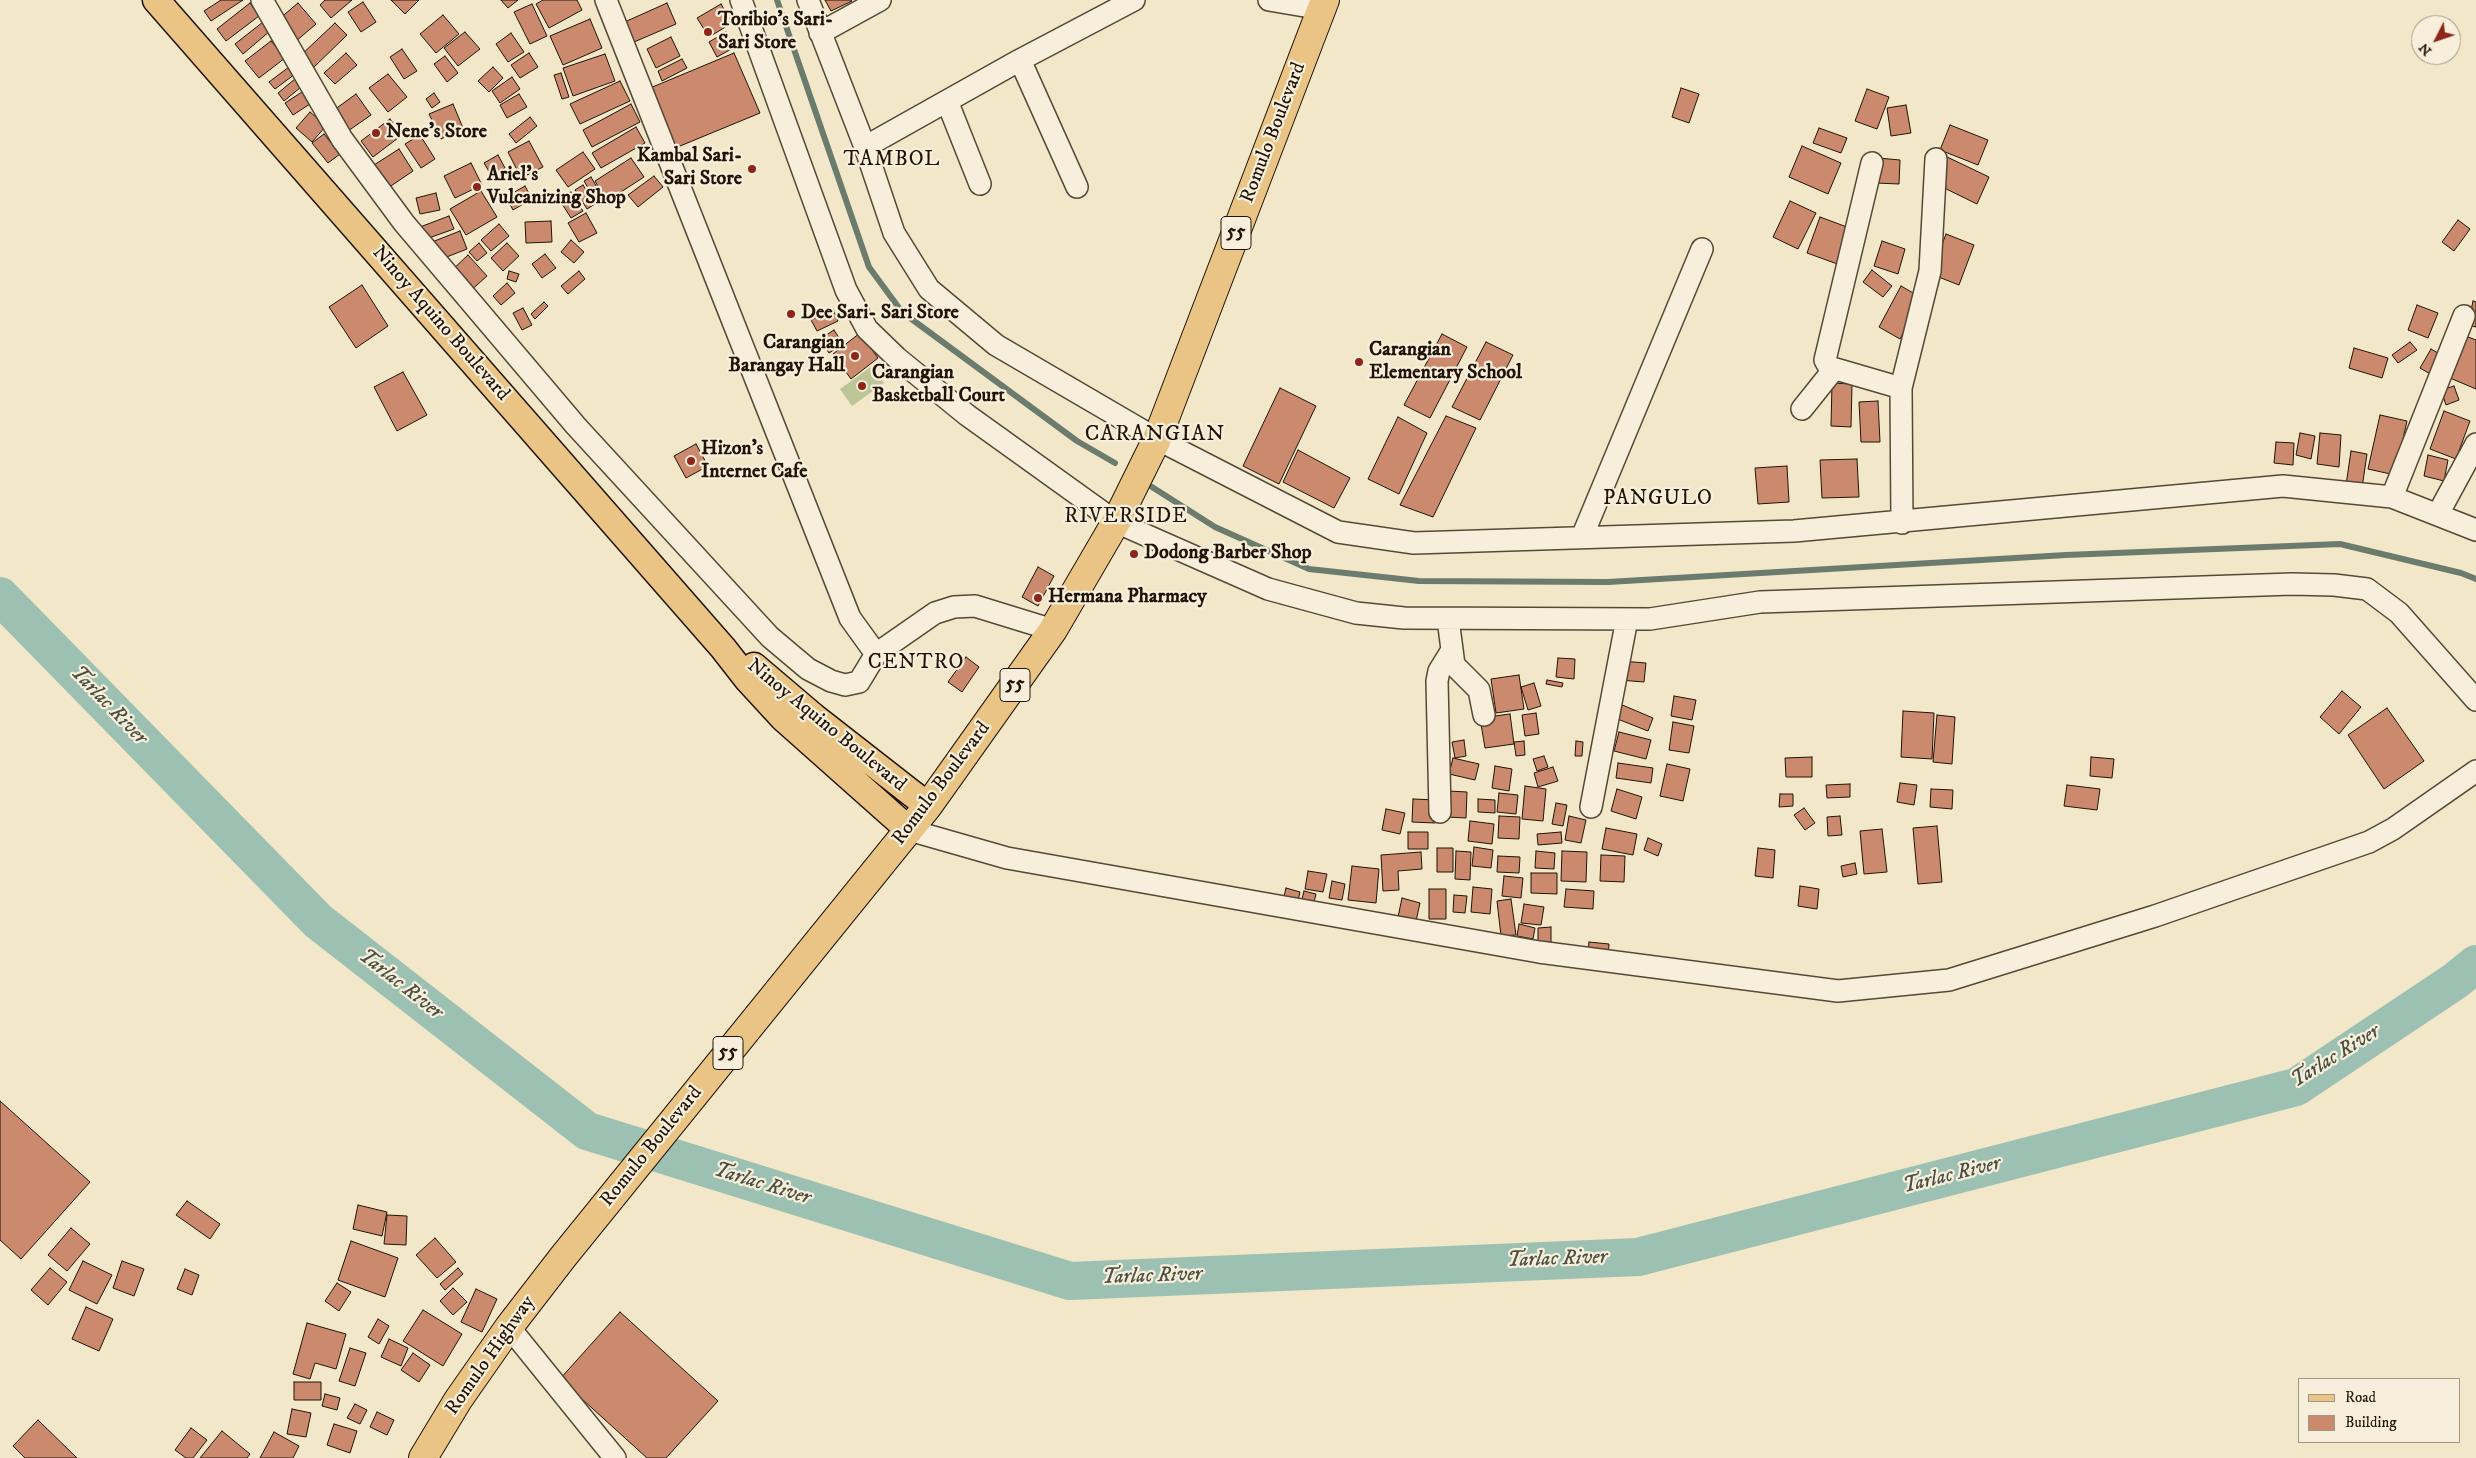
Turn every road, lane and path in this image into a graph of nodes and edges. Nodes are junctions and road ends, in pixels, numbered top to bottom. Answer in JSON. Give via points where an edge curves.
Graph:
{"nodes":[{"id":1,"x":156,"y":0,"type":"edge"},
{"id":2,"x":262,"y":0,"type":"edge"},
{"id":3,"x":606,"y":0,"type":"edge"},
{"id":4,"x":741,"y":0,"type":"edge"},
{"id":5,"x":808,"y":0,"type":"edge"},
{"id":6,"x":880,"y":0,"type":"edge"},
{"id":7,"x":1134,"y":0,"type":"edge"},
{"id":8,"x":1269,"y":0,"type":"edge"},
{"id":9,"x":1324,"y":5,"type":"edge"},
{"id":10,"x":820,"y":33,"type":"junction"},
{"id":11,"x":1020,"y":60,"type":"junction"},
{"id":12,"x":947,"y":101,"type":"junction"},
{"id":13,"x":865,"y":147,"type":"junction"},
{"id":14,"x":1936,"y":159,"type":"dead end"},
{"id":15,"x":1872,"y":163,"type":"dead end"},
{"id":16,"x":980,"y":184,"type":"dead end"},
{"id":17,"x":1077,"y":187,"type":"dead end"},
{"id":18,"x":1702,"y":249,"type":"dead end"},
{"id":19,"x":2464,"y":316,"type":"dead end"},
{"id":20,"x":1834,"y":369,"type":"junction"},
{"id":21,"x":1902,"y":388,"type":"junction"},
{"id":22,"x":1802,"y":409,"type":"dead end"},
{"id":23,"x":1156,"y":439,"type":"junction"},
{"id":24,"x":2476,"y":444,"type":"edge"},
{"id":25,"x":2392,"y":497,"type":"junction"},
{"id":26,"x":2438,"y":514,"type":"junction"},
{"id":27,"x":1116,"y":522,"type":"junction"},
{"id":28,"x":1902,"y":523,"type":"junction"},
{"id":29,"x":2476,"y":530,"type":"edge"},
{"id":30,"x":1582,"y":538,"type":"junction"},
{"id":31,"x":1448,"y":619,"type":"junction"},
{"id":32,"x":1626,"y":619,"type":"junction"},
{"id":33,"x":1053,"y":630,"type":"junction"},
{"id":34,"x":723,"y":648,"type":"junction"},
{"id":35,"x":1452,"y":650,"type":"junction"},
{"id":36,"x":876,"y":654,"type":"junction"},
{"id":37,"x":2476,"y":700,"type":"edge"},
{"id":38,"x":1484,"y":716,"type":"dead end"},
{"id":39,"x":2476,"y":771,"type":"edge"},
{"id":40,"x":928,"y":806,"type":"junction"},
{"id":41,"x":1591,"y":807,"type":"dead end"},
{"id":42,"x":1440,"y":812,"type":"dead end"},
{"id":43,"x":902,"y":839,"type":"junction"},
{"id":44,"x":562,"y":1257,"type":"joint"},
{"id":45,"x":509,"y":1327,"type":"junction"},
{"id":46,"x":423,"y":1458,"type":"edge"},
{"id":47,"x":615,"y":1458,"type":"edge"}],
"edges":[{"from":1,"to":34,"type":"main road","name":"Ninoy Aquino Boulevard"},
{"from":2,"to":36,"type":"street","via":[[342,139],[404,223],[576,426],[737,602],[770,637],[808,669],[831,681],[845,685],[859,682]]},
{"from":3,"to":36,"type":"street","via":[[850,618]]},
{"from":4,"to":27,"type":"street","via":[[846,290],[867,329],[967,415]]},
{"from":5,"to":10,"type":"street"},
{"from":6,"to":10,"type":"street"},
{"from":7,"to":11,"type":"street"},
{"from":8,"to":9,"type":"street"},
{"from":9,"to":23,"type":"highway","name":"Romulo Boulevard","number":"55"},
{"from":10,"to":13,"type":"street"},
{"from":11,"to":12,"type":"street"},
{"from":11,"to":17,"type":"street"},
{"from":12,"to":13,"type":"street"},
{"from":12,"to":16,"type":"street"},
{"from":13,"to":23,"type":"street","via":[[894,233],[929,290],[996,345]]},
{"from":14,"to":21,"type":"street","via":[[1930,270]]},
{"from":15,"to":20,"type":"street","via":[[1825,360]]},
{"from":18,"to":30,"type":"street"},
{"from":19,"to":25,"type":"street"},
{"from":20,"to":21,"type":"street"},
{"from":20,"to":22,"type":"street"},
{"from":21,"to":28,"type":"street"},
{"from":23,"to":27,"type":"highway","name":"Romulo Boulevard","number":"55"},
{"from":23,"to":30,"type":"street","via":[[1338,532],[1414,543]]},
{"from":24,"to":26,"type":"street"},
{"from":25,"to":26,"type":"street"},
{"from":25,"to":28,"type":"street","via":[[2283,486]]},
{"from":26,"to":29,"type":"street"},
{"from":27,"to":31,"type":"street","via":[[1268,589],[1356,613]]},
{"from":27,"to":33,"type":"highway","name":"Romulo Boulevard","number":"55"},
{"from":28,"to":30,"type":"street","via":[[1794,531]]},
{"from":31,"to":32,"type":"street"},
{"from":31,"to":35,"type":"street"},
{"from":32,"to":37,"type":"street","via":[[1650,619],[1760,602],[2334,585],[2367,589],[2399,613]]},
{"from":32,"to":41,"type":"street"},
{"from":33,"to":36,"type":"street","via":[[975,606],[954,607],[935,613]]},
{"from":33,"to":40,"type":"highway","name":"Romulo Boulevard","number":"55"},
{"from":34,"to":40,"type":"main road","name":"Ninoy Aquino Boulevard","via":[[750,662],[814,717]]},
{"from":34,"to":43,"type":"main road","name":"Ninoy Aquino Boulevard","via":[[783,718]]},
{"from":35,"to":38,"type":"street","via":[[1456,670],[1472,681],[1482,695]]},
{"from":35,"to":42,"type":"street","via":[[1437,680]]},
{"from":39,"to":43,"type":"street","via":[[2369,842],[2155,916],[1949,980],[1838,991],[1539,952]]},
{"from":40,"to":43,"type":"highway","name":"Romulo Boulevard","number":"55"},
{"from":43,"to":44,"type":"highway","name":"Romulo Boulevard","number":"55"},
{"from":44,"to":45,"type":"highway","name":"Romulo Highway","number":"55"},
{"from":45,"to":46,"type":"highway","name":"Romulo Highway","number":"55","via":[[458,1400]]},
{"from":45,"to":47,"type":"street"}]}
